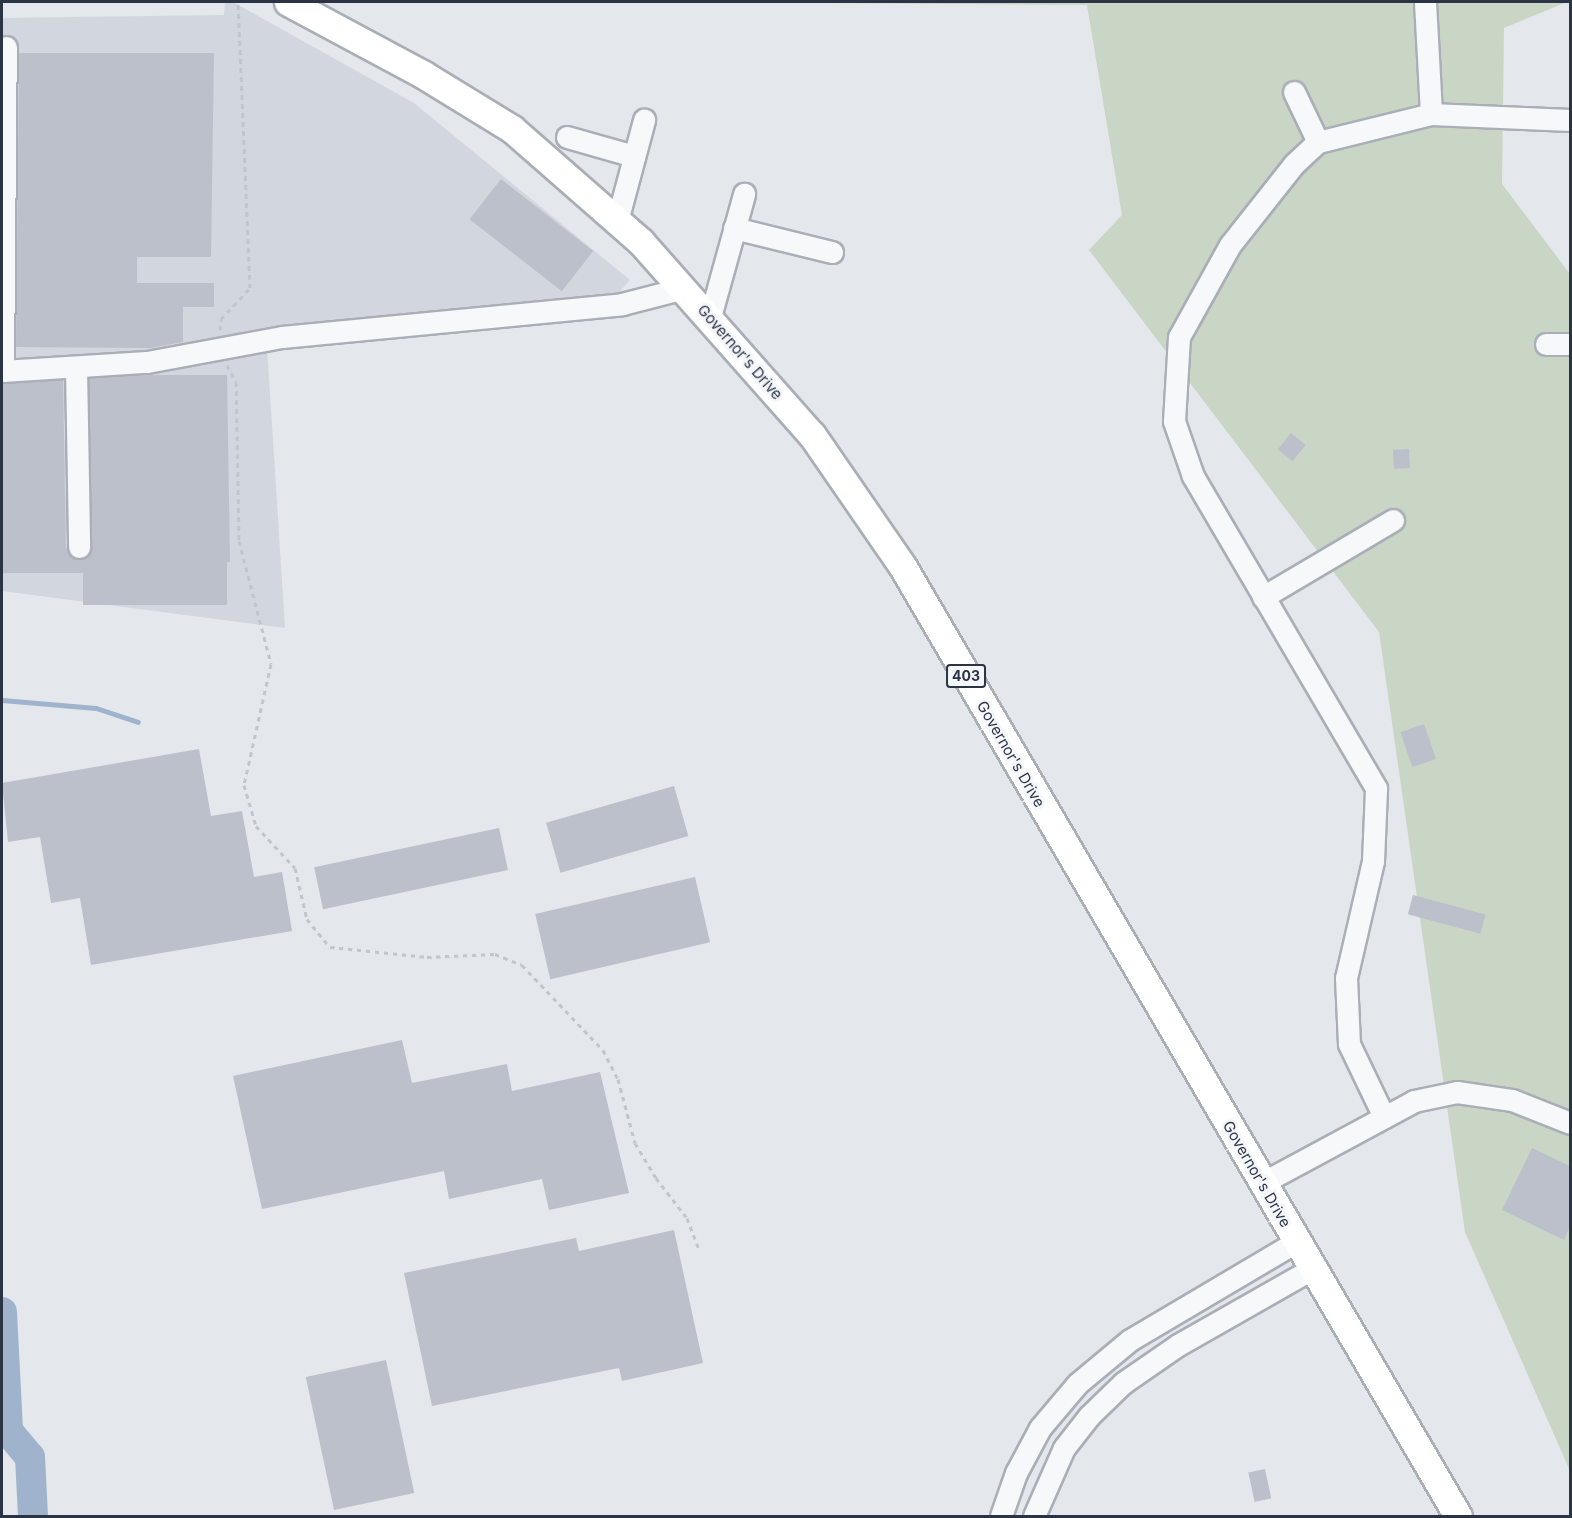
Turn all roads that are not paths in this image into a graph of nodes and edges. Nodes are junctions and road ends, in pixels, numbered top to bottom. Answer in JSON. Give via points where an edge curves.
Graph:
{"nodes":[{"id":1,"x":288,"y":2,"type":"edge"},
{"id":2,"x":1425,"y":2,"type":"edge"},
{"id":3,"x":6,"y":47,"type":"dead end"},
{"id":4,"x":1294,"y":92,"type":"dead end"},
{"id":5,"x":1431,"y":114,"type":"junction"},
{"id":6,"x":644,"y":120,"type":"dead end"},
{"id":7,"x":1570,"y":120,"type":"edge"},
{"id":8,"x":567,"y":137,"type":"dead end"},
{"id":9,"x":1318,"y":142,"type":"junction"},
{"id":10,"x":634,"y":156,"type":"junction"},
{"id":11,"x":744,"y":194,"type":"dead end"},
{"id":12,"x":617,"y":221,"type":"junction"},
{"id":13,"x":734,"y":228,"type":"junction"},
{"id":14,"x":831,"y":252,"type":"dead end"},
{"id":15,"x":684,"y":288,"type":"junction"},
{"id":16,"x":710,"y":317,"type":"junction"},
{"id":17,"x":1546,"y":344,"type":"dead end"},
{"id":18,"x":1570,"y":344,"type":"edge"},
{"id":19,"x":76,"y":367,"type":"junction"},
{"id":20,"x":2,"y":370,"type":"edge"},
{"id":21,"x":1393,"y":520,"type":"dead end"},
{"id":22,"x":79,"y":547,"type":"dead end"},
{"id":23,"x":1263,"y":597,"type":"junction"},
{"id":24,"x":1384,"y":1117,"type":"junction"},
{"id":25,"x":1570,"y":1123,"type":"edge"},
{"id":26,"x":1262,"y":1183,"type":"junction"},
{"id":27,"x":1296,"y":1242,"type":"junction"},
{"id":28,"x":1312,"y":1269,"type":"junction"},
{"id":29,"x":1001,"y":1516,"type":"edge"},
{"id":30,"x":1034,"y":1516,"type":"edge"},
{"id":31,"x":1458,"y":1516,"type":"edge"}],
"edges":[{"from":1,"to":12,"type":"main road","name":"Governor's Drive","number":"403","via":[[424,75],[512,129]]},
{"from":2,"to":5,"type":"street"},
{"from":3,"to":20,"type":"street"},
{"from":4,"to":9,"type":"street"},
{"from":5,"to":7,"type":"street"},
{"from":5,"to":9,"type":"street"},
{"from":6,"to":10,"type":"street"},
{"from":8,"to":10,"type":"street"},
{"from":9,"to":23,"type":"street","via":[[1230,245],[1179,337],[1174,421],[1193,476]]},
{"from":10,"to":12,"type":"street"},
{"from":11,"to":13,"type":"street"},
{"from":12,"to":15,"type":"main road","name":"Governor's Drive","number":"403"},
{"from":13,"to":14,"type":"street"},
{"from":13,"to":16,"type":"street"},
{"from":15,"to":16,"type":"main road","name":"Governor's Drive","number":"403"},
{"from":15,"to":19,"type":"street","via":[[622,304],[282,337],[147,362]]},
{"from":16,"to":26,"type":"main road","name":"Governor's Drive","number":"403","via":[[812,435],[903,567]]},
{"from":17,"to":18,"type":"street"},
{"from":19,"to":20,"type":"street"},
{"from":19,"to":22,"type":"street"},
{"from":21,"to":23,"type":"street"},
{"from":23,"to":24,"type":"street","via":[[1376,788],[1373,861],[1346,978],[1349,1044]]},
{"from":24,"to":25,"type":"street","via":[[1414,1101],[1457,1092],[1512,1100]]},
{"from":24,"to":26,"type":"street"},
{"from":26,"to":27,"type":"main road","name":"Governor's Drive","number":"403"},
{"from":27,"to":28,"type":"main road","name":"Governor's Drive","number":"403"},
{"from":27,"to":29,"type":"street","via":[[1139,1334],[1077,1384],[1040,1428],[1016,1473]]},
{"from":28,"to":30,"type":"street","via":[[1178,1345],[1123,1383],[1064,1448]]},
{"from":28,"to":31,"type":"main road","name":"Governor's Drive","number":"403"}]}
